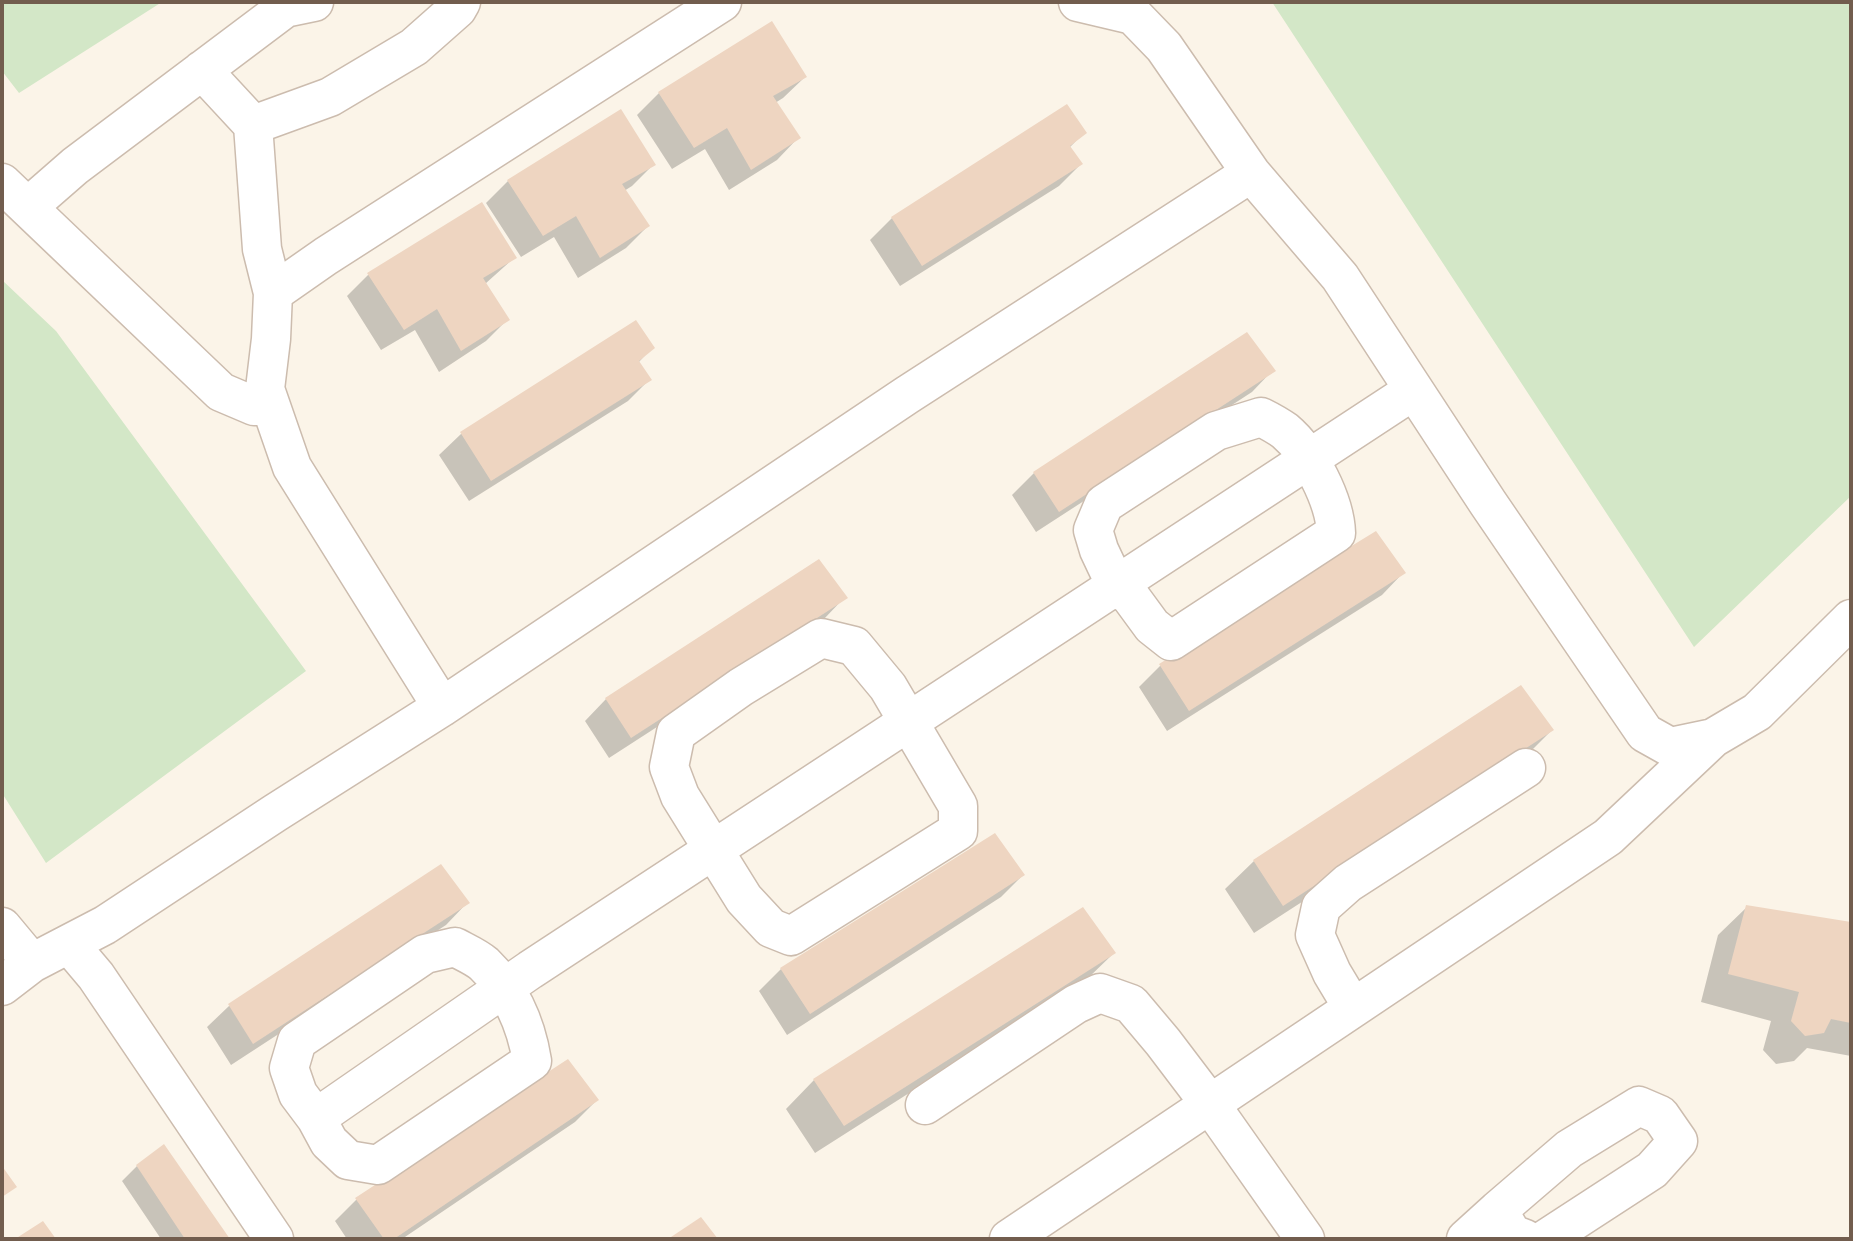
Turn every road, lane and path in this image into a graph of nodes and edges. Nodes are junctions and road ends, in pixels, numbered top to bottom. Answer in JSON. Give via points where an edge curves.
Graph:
{"nodes":[{"id":1,"x":314,"y":2,"type":"edge"},
{"id":2,"x":461,"y":2,"type":"edge"},
{"id":3,"x":722,"y":2,"type":"edge"},
{"id":4,"x":1078,"y":2,"type":"edge"},
{"id":5,"x":202,"y":70,"type":"junction"},
{"id":6,"x":253,"y":125,"type":"junction"},
{"id":7,"x":1251,"y":173,"type":"junction"},
{"id":8,"x":15,"y":195,"type":"edge"},
{"id":9,"x":273,"y":293,"type":"junction"},
{"id":10,"x":265,"y":389,"type":"junction"},
{"id":11,"x":1414,"y":390,"type":"junction"},
{"id":12,"x":1309,"y":459,"type":"junction"},
{"id":13,"x":1116,"y":586,"type":"junction"},
{"id":14,"x":1851,"y":619,"type":"edge"},
{"id":15,"x":442,"y":707,"type":"junction"},
{"id":16,"x":910,"y":722,"type":"junction"},
{"id":17,"x":1713,"y":738,"type":"junction"},
{"id":18,"x":1526,"y":768,"type":"dead end"},
{"id":19,"x":715,"y":850,"type":"junction"},
{"id":20,"x":2,"y":927,"type":"edge"},
{"id":21,"x":69,"y":944,"type":"junction"},
{"id":22,"x":33,"y":963,"type":"junction"},
{"id":23,"x":2,"y":986,"type":"edge"},
{"id":24,"x":504,"y":988,"type":"junction"},
{"id":25,"x":1353,"y":1008,"type":"junction"},
{"id":26,"x":1210,"y":1104,"type":"junction"},
{"id":27,"x":925,"y":1105,"type":"dead end"},
{"id":28,"x":316,"y":1118,"type":"junction"},
{"id":29,"x":1498,"y":1210,"type":"junction"},
{"id":30,"x":274,"y":1239,"type":"edge"},
{"id":31,"x":1009,"y":1239,"type":"edge"},
{"id":32,"x":1305,"y":1239,"type":"edge"},
{"id":33,"x":1466,"y":1239,"type":"edge"},
{"id":34,"x":1525,"y":1239,"type":"edge"},
{"id":35,"x":1546,"y":1239,"type":"edge"}],
"edges":[{"from":1,"to":5,"type":"street","via":[[285,8]]},
{"from":2,"to":6,"type":"street","via":[[414,47],[330,97]]},
{"from":3,"to":9,"type":"street"},
{"from":4,"to":7,"type":"street","via":[[1133,15],[1164,47]]},
{"from":5,"to":6,"type":"street"},
{"from":5,"to":8,"type":"street","via":[[75,166]]},
{"from":6,"to":9,"type":"street","via":[[262,249]]},
{"from":7,"to":11,"type":"street","via":[[1340,277]]},
{"from":7,"to":15,"type":"street","via":[[907,395]]},
{"from":8,"to":10,"type":"street","via":[[221,391],[254,407]]},
{"from":9,"to":10,"type":"street"},
{"from":10,"to":15,"type":"street","via":[[292,467]]},
{"from":11,"to":12,"type":"street"},
{"from":11,"to":17,"type":"street","via":[[1646,733],[1670,747]]},
{"from":12,"to":13,"type":"street"},
{"from":12,"to":13,"type":"street","via":[[1286,432],[1261,417],[1204,438],[1104,504],[1093,530]]},
{"from":12,"to":13,"type":"street","via":[[1336,516],[1336,533],[1325,541],[1171,642]]},
{"from":13,"to":16,"type":"street"},
{"from":14,"to":17,"type":"street","via":[[1756,712]]},
{"from":15,"to":21,"type":"street"},
{"from":16,"to":19,"type":"street"},
{"from":16,"to":19,"type":"street","via":[[854,646],[821,638],[741,687],[676,733],[669,767],[680,796]]},
{"from":16,"to":19,"type":"street","via":[[958,806],[958,831],[791,936],[771,928],[744,900]]},
{"from":17,"to":25,"type":"street","via":[[1608,837]]},
{"from":18,"to":25,"type":"street","via":[[1348,883],[1321,907],[1315,935]]},
{"from":19,"to":24,"type":"street"},
{"from":20,"to":22,"type":"street"},
{"from":21,"to":22,"type":"street"},
{"from":21,"to":30,"type":"street","via":[[96,976]]},
{"from":22,"to":23,"type":"street"},
{"from":24,"to":28,"type":"street"},
{"from":24,"to":28,"type":"street","via":[[482,963],[455,947],[425,954],[297,1041],[289,1068],[298,1094]]},
{"from":24,"to":28,"type":"street","via":[[527,1032],[532,1061],[377,1165],[348,1160],[329,1142]]},
{"from":25,"to":26,"type":"street"},
{"from":26,"to":27,"type":"street","via":[[1131,1004],[1100,993],[1076,1004]]},
{"from":26,"to":31,"type":"street"},
{"from":26,"to":32,"type":"street"},
{"from":29,"to":33,"type":"street"},
{"from":29,"to":34,"type":"street","via":[[1512,1234]]},
{"from":29,"to":35,"type":"street","via":[[1569,1149],[1639,1106],[1660,1115],[1678,1141],[1652,1170]]}]}
